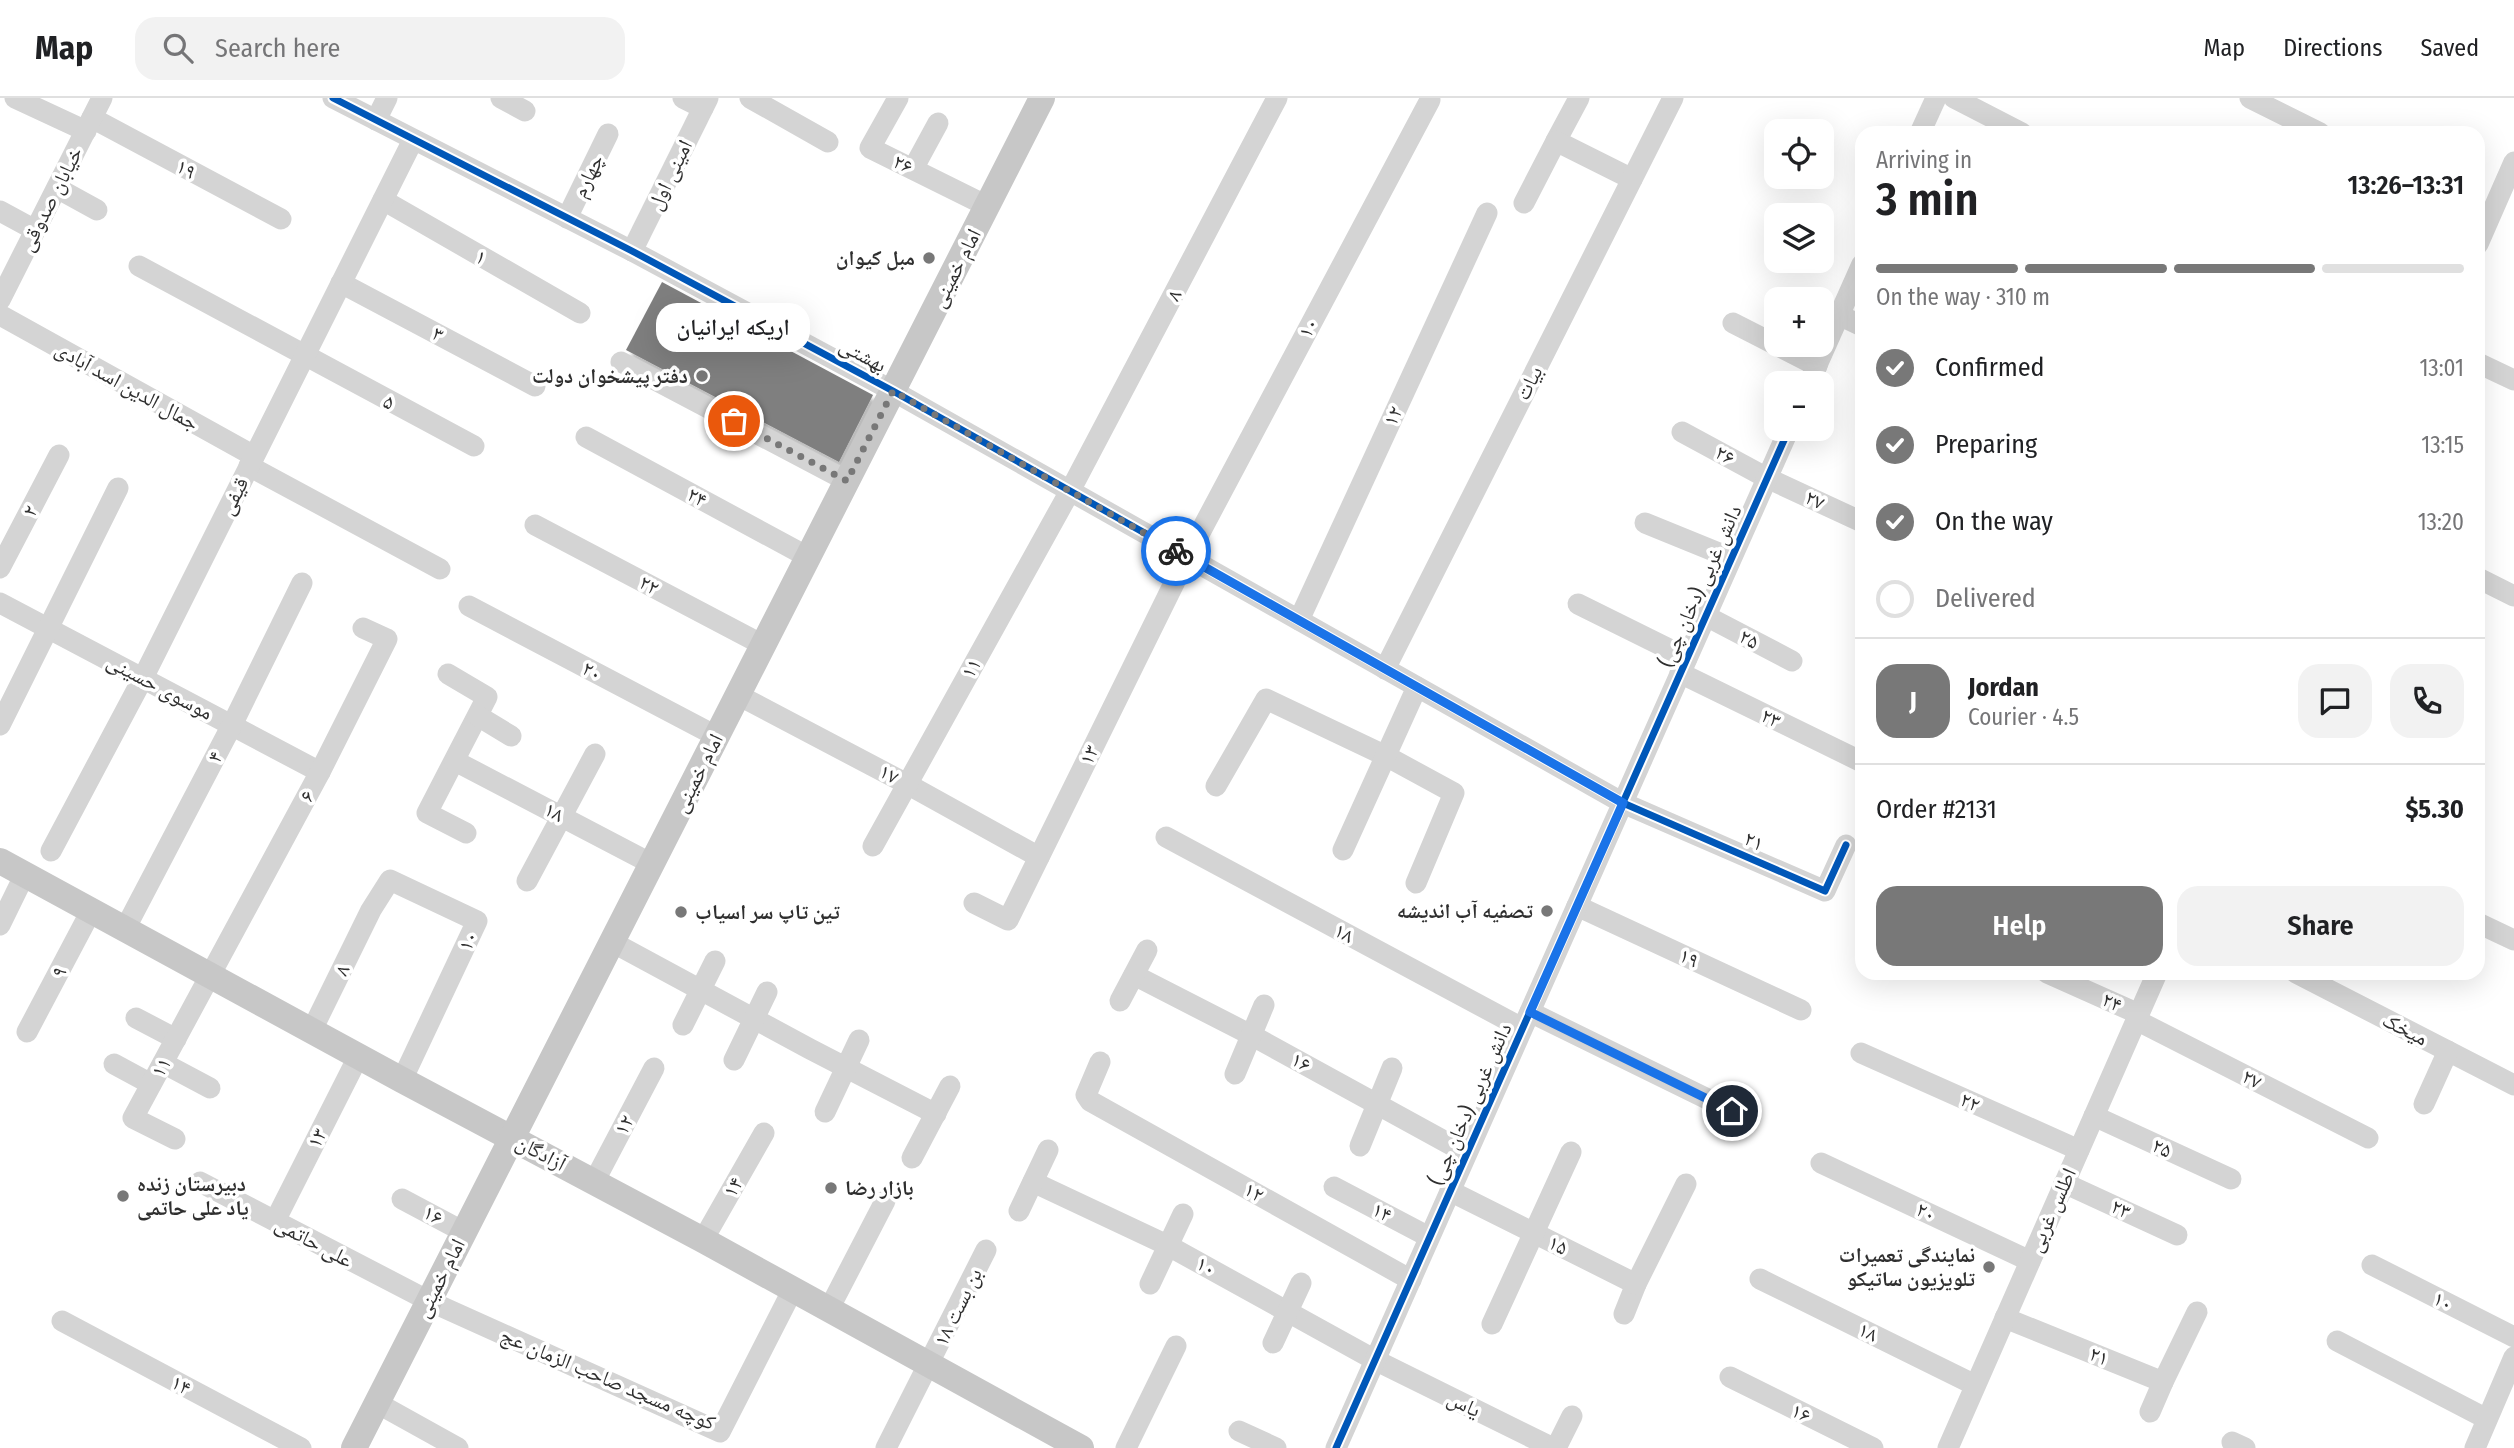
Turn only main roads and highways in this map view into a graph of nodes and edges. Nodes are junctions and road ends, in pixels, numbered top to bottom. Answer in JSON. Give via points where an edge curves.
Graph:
{"nodes":[{"id":1,"x":1042,"y":98,"type":"edge"},
{"id":2,"x":0,"y":862,"type":"edge"},
{"id":3,"x":512,"y":1137,"type":"junction"},
{"id":4,"x":354,"y":1448,"type":"edge"},
{"id":5,"x":1081,"y":1448,"type":"edge"}],
"edges":[{"from":1,"to":3,"type":"main road","name":"امام خمینی"},
{"from":2,"to":3,"type":"main road","name":"آزادگان"},
{"from":3,"to":4,"type":"main road","name":"امام خمینی"},
{"from":3,"to":5,"type":"main road","name":"آزادگان"}]}
